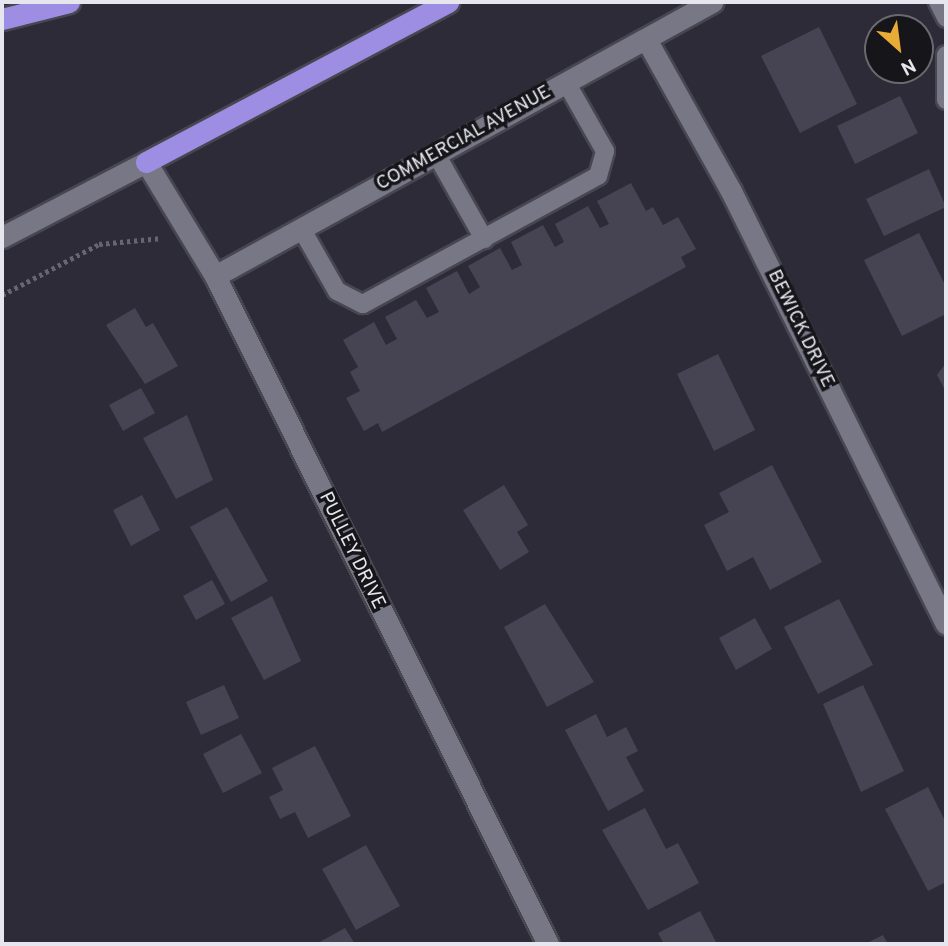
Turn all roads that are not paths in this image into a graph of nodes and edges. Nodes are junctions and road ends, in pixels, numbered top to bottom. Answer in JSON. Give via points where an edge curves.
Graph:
{"nodes":[{"id":1,"x":69,"y":2,"type":"edge"},
{"id":2,"x":448,"y":2,"type":"edge"},
{"id":3,"x":712,"y":2,"type":"edge"},
{"id":4,"x":938,"y":2,"type":"edge"},
{"id":5,"x":946,"y":18,"type":"edge"},
{"id":6,"x":2,"y":19,"type":"edge"},
{"id":7,"x":646,"y":38,"type":"junction"},
{"id":8,"x":946,"y":55,"type":"edge"},
{"id":9,"x":566,"y":82,"type":"junction"},
{"id":10,"x":946,"y":100,"type":"edge"},
{"id":11,"x":436,"y":154,"type":"junction"},
{"id":12,"x":146,"y":162,"type":"junction"},
{"id":13,"x":301,"y":228,"type":"junction"},
{"id":14,"x":2,"y":237,"type":"edge"},
{"id":15,"x":484,"y":239,"type":"junction"},
{"id":16,"x":215,"y":276,"type":"junction"},
{"id":17,"x":946,"y":624,"type":"edge"},
{"id":18,"x":548,"y":944,"type":"edge"}],
"edges":[{"from":1,"to":6,"type":"highway"},
{"from":2,"to":12,"type":"highway"},
{"from":3,"to":7,"type":"street","name":"COMMERCIAL AVENUE"},
{"from":4,"to":5,"type":"lane"},
{"from":7,"to":9,"type":"street","name":"COMMERCIAL AVENUE"},
{"from":7,"to":17,"type":"street","name":"BEWICK DRIVE","via":[[731,191]]},
{"from":8,"to":10,"type":"lane"},
{"from":9,"to":11,"type":"street","name":"COMMERCIAL AVENUE"},
{"from":9,"to":15,"type":"lane","via":[[605,151],[606,166]]},
{"from":11,"to":13,"type":"street","name":"COMMERCIAL AVENUE"},
{"from":11,"to":15,"type":"lane"},
{"from":12,"to":14,"type":"street"},
{"from":12,"to":16,"type":"street","name":"PULLEY DRIVE"},
{"from":13,"to":15,"type":"lane","via":[[337,291],[363,304]]},
{"from":13,"to":16,"type":"street","name":"COMMERCIAL AVENUE"},
{"from":16,"to":18,"type":"street","name":"PULLEY DRIVE"}]}
